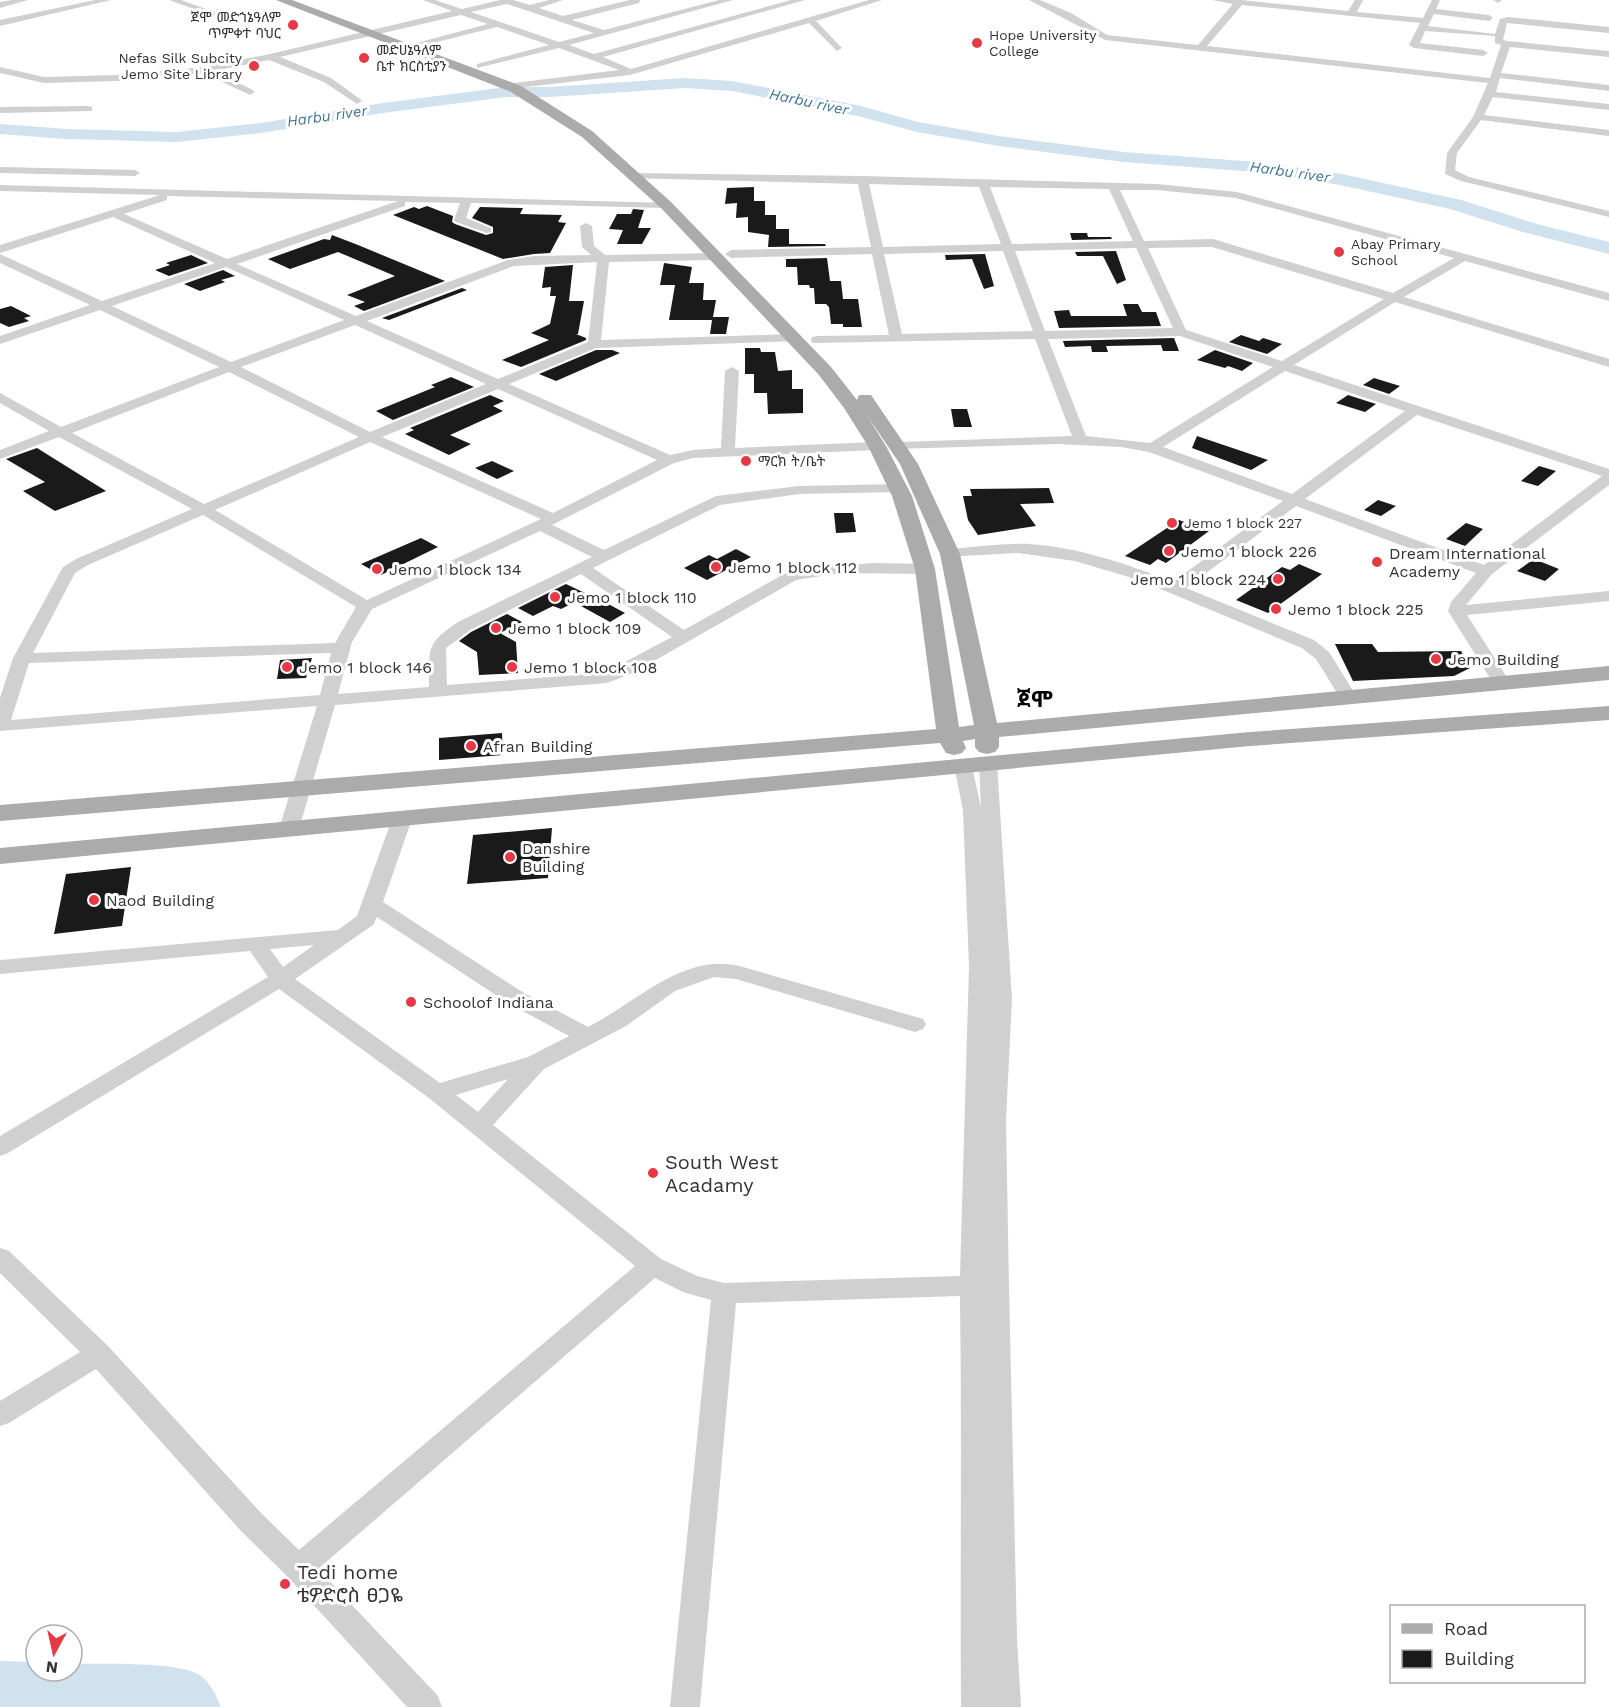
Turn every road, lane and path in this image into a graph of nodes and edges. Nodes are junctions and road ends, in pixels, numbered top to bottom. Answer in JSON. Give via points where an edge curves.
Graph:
{"nodes":[{"id":1,"x":24,"y":0,"type":"edge"},
{"id":2,"x":44,"y":0,"type":"edge"},
{"id":3,"x":107,"y":0,"type":"edge"},
{"id":4,"x":173,"y":0,"type":"edge"},
{"id":5,"x":282,"y":0,"type":"edge"},
{"id":6,"x":305,"y":0,"type":"edge"},
{"id":7,"x":427,"y":0,"type":"edge"},
{"id":8,"x":506,"y":0,"type":"edge"},
{"id":9,"x":559,"y":0,"type":"edge"},
{"id":10,"x":729,"y":0,"type":"edge"},
{"id":11,"x":878,"y":0,"type":"edge"},
{"id":12,"x":1034,"y":0,"type":"edge"},
{"id":13,"x":1047,"y":0,"type":"edge"},
{"id":14,"x":1216,"y":0,"type":"edge"},
{"id":15,"x":1359,"y":0,"type":"edge"},
{"id":16,"x":1436,"y":0,"type":"edge"},
{"id":17,"x":803,"y":1,"type":"edge"},
{"id":18,"x":645,"y":3,"type":"edge"},
{"id":19,"x":1239,"y":3,"type":"junction"},
{"id":20,"x":0,"y":5,"type":"edge"},
{"id":21,"x":820,"y":6,"type":"dead end"},
{"id":22,"x":530,"y":8,"type":"junction"},
{"id":23,"x":66,"y":9,"type":"junction"},
{"id":24,"x":840,"y":11,"type":"junction"},
{"id":25,"x":1430,"y":11,"type":"junction"},
{"id":26,"x":461,"y":12,"type":"junction"},
{"id":27,"x":676,"y":13,"type":"junction"},
{"id":28,"x":1079,"y":14,"type":"junction"},
{"id":29,"x":1350,"y":14,"type":"junction"},
{"id":30,"x":1068,"y":15,"type":"junction"},
{"id":31,"x":1489,"y":18,"type":"dead end"},
{"id":32,"x":564,"y":19,"type":"junction"},
{"id":33,"x":232,"y":20,"type":"dead end"},
{"id":34,"x":811,"y":20,"type":"junction"},
{"id":35,"x":0,"y":23,"type":"edge"},
{"id":36,"x":497,"y":24,"type":"junction"},
{"id":37,"x":1423,"y":25,"type":"junction"},
{"id":38,"x":385,"y":29,"type":"junction"},
{"id":39,"x":1500,"y":30,"type":"junction"},
{"id":40,"x":1609,"y":30,"type":"edge"},
{"id":41,"x":1512,"y":31,"type":"dead end"},
{"id":42,"x":369,"y":33,"type":"junction"},
{"id":43,"x":603,"y":33,"type":"junction"},
{"id":44,"x":1491,"y":35,"type":"dead end"},
{"id":45,"x":421,"y":43,"type":"junction"},
{"id":46,"x":558,"y":44,"type":"junction"},
{"id":47,"x":1506,"y":44,"type":"junction"},
{"id":48,"x":1183,"y":46,"type":"junction"},
{"id":49,"x":1201,"y":47,"type":"junction"},
{"id":50,"x":837,"y":48,"type":"dead end"},
{"id":51,"x":1483,"y":53,"type":"dead end"},
{"id":52,"x":1609,"y":54,"type":"edge"},
{"id":53,"x":270,"y":57,"type":"junction"},
{"id":54,"x":594,"y":57,"type":"junction"},
{"id":55,"x":480,"y":66,"type":"junction"},
{"id":56,"x":0,"y":70,"type":"edge"},
{"id":57,"x":204,"y":70,"type":"junction"},
{"id":58,"x":630,"y":72,"type":"junction"},
{"id":59,"x":1495,"y":78,"type":"junction"},
{"id":60,"x":1609,"y":88,"type":"edge"},
{"id":61,"x":525,"y":90,"type":"junction"},
{"id":62,"x":250,"y":92,"type":"dead end"},
{"id":63,"x":1490,"y":94,"type":"junction"},
{"id":64,"x":357,"y":100,"type":"dead end"},
{"id":65,"x":1609,"y":107,"type":"edge"},
{"id":66,"x":88,"y":109,"type":"dead end"},
{"id":67,"x":0,"y":110,"type":"edge"},
{"id":68,"x":1478,"y":117,"type":"junction"},
{"id":69,"x":1609,"y":133,"type":"edge"},
{"id":70,"x":0,"y":170,"type":"edge"},
{"id":71,"x":135,"y":173,"type":"dead end"},
{"id":72,"x":655,"y":175,"type":"junction"},
{"id":73,"x":632,"y":176,"type":"junction"},
{"id":74,"x":862,"y":179,"type":"junction"},
{"id":75,"x":983,"y":183,"type":"junction"},
{"id":76,"x":1113,"y":186,"type":"junction"},
{"id":77,"x":0,"y":188,"type":"edge"},
{"id":78,"x":176,"y":194,"type":"junction"},
{"id":79,"x":1545,"y":199,"type":"junction"},
{"id":80,"x":413,"y":200,"type":"junction"},
{"id":81,"x":466,"y":201,"type":"junction"},
{"id":82,"x":1609,"y":204,"type":"edge"},
{"id":83,"x":666,"y":205,"type":"junction"},
{"id":84,"x":115,"y":214,"type":"junction"},
{"id":85,"x":1609,"y":214,"type":"edge"},
{"id":86,"x":586,"y":226,"type":"dead end"},
{"id":87,"x":487,"y":230,"type":"dead end"},
{"id":88,"x":1140,"y":244,"type":"junction"},
{"id":89,"x":1009,"y":248,"type":"junction"},
{"id":90,"x":0,"y":249,"type":"edge"},
{"id":91,"x":876,"y":250,"type":"junction"},
{"id":92,"x":731,"y":254,"type":"junction"},
{"id":93,"x":713,"y":256,"type":"junction"},
{"id":94,"x":1464,"y":257,"type":"junction"},
{"id":95,"x":0,"y":258,"type":"edge"},
{"id":96,"x":603,"y":259,"type":"junction"},
{"id":97,"x":226,"y":264,"type":"junction"},
{"id":98,"x":1609,"y":297,"type":"edge"},
{"id":99,"x":1392,"y":298,"type":"junction"},
{"id":100,"x":103,"y":306,"type":"junction"},
{"id":101,"x":789,"y":313,"type":"junction"},
{"id":102,"x":771,"y":315,"type":"junction"},
{"id":103,"x":356,"y":320,"type":"junction"},
{"id":104,"x":1181,"y":332,"type":"junction"},
{"id":105,"x":1039,"y":335,"type":"junction"},
{"id":106,"x":896,"y":337,"type":"junction"},
{"id":107,"x":792,"y":338,"type":"junction"},
{"id":108,"x":0,"y":340,"type":"edge"},
{"id":109,"x":817,"y":340,"type":"junction"},
{"id":110,"x":594,"y":344,"type":"junction"},
{"id":111,"x":1609,"y":363,"type":"edge"},
{"id":112,"x":1286,"y":366,"type":"junction"},
{"id":113,"x":230,"y":367,"type":"junction"},
{"id":114,"x":732,"y":370,"type":"dead end"},
{"id":115,"x":497,"y":384,"type":"junction"},
{"id":116,"x":0,"y":396,"type":"edge"},
{"id":117,"x":1414,"y":411,"type":"junction"},
{"id":118,"x":60,"y":432,"type":"junction"},
{"id":119,"x":370,"y":437,"type":"junction"},
{"id":120,"x":1080,"y":439,"type":"junction"},
{"id":121,"x":877,"y":446,"type":"junction"},
{"id":122,"x":900,"y":446,"type":"junction"},
{"id":123,"x":1152,"y":448,"type":"junction"},
{"id":124,"x":729,"y":452,"type":"junction"},
{"id":125,"x":0,"y":455,"type":"edge"},
{"id":126,"x":669,"y":460,"type":"junction"},
{"id":127,"x":1609,"y":476,"type":"edge"},
{"id":128,"x":898,"y":488,"type":"junction"},
{"id":129,"x":1296,"y":501,"type":"junction"},
{"id":130,"x":203,"y":509,"type":"junction"},
{"id":131,"x":546,"y":522,"type":"junction"},
{"id":132,"x":950,"y":554,"type":"junction"},
{"id":133,"x":605,"y":557,"type":"junction"},
{"id":134,"x":582,"y":568,"type":"junction"},
{"id":135,"x":925,"y":569,"type":"junction"},
{"id":136,"x":1486,"y":571,"type":"junction"},
{"id":137,"x":1177,"y":587,"type":"junction"},
{"id":138,"x":1609,"y":596,"type":"edge"},
{"id":139,"x":366,"y":606,"type":"junction"},
{"id":140,"x":1456,"y":611,"type":"junction"},
{"id":141,"x":683,"y":637,"type":"junction"},
{"id":142,"x":341,"y":648,"type":"junction"},
{"id":143,"x":22,"y":658,"type":"junction"},
{"id":144,"x":1609,"y":673,"type":"edge"},
{"id":145,"x":1501,"y":682,"type":"junction"},
{"id":146,"x":438,"y":693,"type":"junction"},
{"id":147,"x":1348,"y":697,"type":"junction"},
{"id":148,"x":942,"y":700,"type":"junction"},
{"id":149,"x":327,"y":702,"type":"junction"},
{"id":150,"x":982,"y":707,"type":"junction"},
{"id":151,"x":1609,"y":713,"type":"edge"},
{"id":152,"x":1047,"y":724,"type":"junction"},
{"id":153,"x":0,"y":726,"type":"edge"},
{"id":154,"x":987,"y":731,"type":"junction"},
{"id":155,"x":948,"y":734,"type":"junction"},
{"id":156,"x":879,"y":740,"type":"junction"},
{"id":157,"x":988,"y":763,"type":"junction"},
{"id":158,"x":963,"y":766,"type":"junction"},
{"id":159,"x":303,"y":788,"type":"junction"},
{"id":160,"x":0,"y":813,"type":"edge"},
{"id":161,"x":402,"y":819,"type":"junction"},
{"id":162,"x":289,"y":830,"type":"junction"},
{"id":163,"x":0,"y":856,"type":"edge"},
{"id":164,"x":372,"y":904,"type":"junction"},
{"id":165,"x":346,"y":935,"type":"junction"},
{"id":166,"x":256,"y":944,"type":"junction"},
{"id":167,"x":0,"y":967,"type":"edge"},
{"id":168,"x":280,"y":979,"type":"junction"},
{"id":169,"x":915,"y":1024,"type":"dead end"},
{"id":170,"x":588,"y":1037,"type":"junction"},
{"id":171,"x":536,"y":1063,"type":"junction"},
{"id":172,"x":437,"y":1092,"type":"junction"},
{"id":173,"x":480,"y":1125,"type":"junction"},
{"id":174,"x":0,"y":1147,"type":"edge"},
{"id":175,"x":0,"y":1258,"type":"edge"},
{"id":176,"x":652,"y":1266,"type":"junction"},
{"id":177,"x":984,"y":1286,"type":"junction"},
{"id":178,"x":723,"y":1293,"type":"junction"},
{"id":179,"x":99,"y":1354,"type":"junction"},
{"id":180,"x":0,"y":1415,"type":"edge"},
{"id":181,"x":298,"y":1568,"type":"junction"},
{"id":182,"x":428,"y":1707,"type":"edge"},
{"id":183,"x":685,"y":1707,"type":"edge"},
{"id":184,"x":976,"y":1707,"type":"edge"},
{"id":185,"x":1006,"y":1707,"type":"edge"}],
"edges":[{"from":1,"to":20,"type":"street"},
{"from":2,"to":23,"type":"street"},
{"from":3,"to":23,"type":"street"},
{"from":4,"to":33,"type":"street"},
{"from":5,"to":42,"type":"main road"},
{"from":6,"to":38,"type":"main road"},
{"from":7,"to":26,"type":"street"},
{"from":8,"to":22,"type":"street"},
{"from":8,"to":26,"type":"street"},
{"from":9,"to":22,"type":"street"},
{"from":10,"to":27,"type":"street"},
{"from":11,"to":24,"type":"street"},
{"from":12,"to":30,"type":"street"},
{"from":13,"to":28,"type":"street"},
{"from":14,"to":19,"type":"street"},
{"from":15,"to":29,"type":"street"},
{"from":16,"to":25,"type":"street"},
{"from":17,"to":54,"type":"street"},
{"from":18,"to":27,"type":"street"},
{"from":18,"to":32,"type":"street"},
{"from":19,"to":29,"type":"street"},
{"from":19,"to":49,"type":"street"},
{"from":21,"to":24,"type":"street"},
{"from":22,"to":32,"type":"street"},
{"from":23,"to":35,"type":"street"},
{"from":24,"to":34,"type":"street"},
{"from":25,"to":31,"type":"street"},
{"from":25,"to":37,"type":"street"},
{"from":26,"to":36,"type":"street"},
{"from":26,"to":38,"type":"street"},
{"from":27,"to":43,"type":"street"},
{"from":28,"to":30,"type":"street"},
{"from":28,"to":48,"type":"street","via":[[1113,34]]},
{"from":29,"to":37,"type":"street"},
{"from":30,"to":48,"type":"street","via":[[1105,37]]},
{"from":32,"to":43,"type":"street"},
{"from":34,"to":50,"type":"street"},
{"from":34,"to":58,"type":"street"},
{"from":36,"to":45,"type":"street"},
{"from":36,"to":46,"type":"street"},
{"from":37,"to":44,"type":"street"},
{"from":37,"to":51,"type":"street","via":[[1415,46]]},
{"from":38,"to":42,"type":"street"},
{"from":38,"to":45,"type":"main road"},
{"from":39,"to":40,"type":"street","via":[[1503,21],[1508,20]]},
{"from":39,"to":41,"type":"street"},
{"from":39,"to":47,"type":"street","via":[[1498,41]]},
{"from":42,"to":53,"type":"street"},
{"from":42,"to":61,"type":"main road"},
{"from":43,"to":46,"type":"street"},
{"from":45,"to":55,"type":"main road"},
{"from":46,"to":54,"type":"street"},
{"from":46,"to":55,"type":"street"},
{"from":47,"to":52,"type":"street"},
{"from":47,"to":59,"type":"street"},
{"from":48,"to":49,"type":"street"},
{"from":49,"to":59,"type":"street"},
{"from":53,"to":57,"type":"street"},
{"from":53,"to":64,"type":"street","via":[[335,83]]},
{"from":54,"to":58,"type":"street"},
{"from":55,"to":61,"type":"main road"},
{"from":56,"to":57,"type":"street","via":[[44,80]]},
{"from":57,"to":62,"type":"street"},
{"from":58,"to":61,"type":"street"},
{"from":59,"to":60,"type":"street"},
{"from":59,"to":63,"type":"street"},
{"from":61,"to":72,"type":"main road","via":[[601,129]]},
{"from":61,"to":73,"type":"main road","via":[[587,134]]},
{"from":63,"to":65,"type":"street"},
{"from":63,"to":68,"type":"street"},
{"from":66,"to":67,"type":"street"},
{"from":68,"to":69,"type":"street"},
{"from":68,"to":79,"type":"street","via":[[1452,153],[1449,172]]},
{"from":70,"to":71,"type":"street"},
{"from":72,"to":73,"type":"street"},
{"from":72,"to":74,"type":"street"},
{"from":72,"to":92,"type":"main road"},
{"from":73,"to":83,"type":"main road"},
{"from":74,"to":75,"type":"street"},
{"from":74,"to":91,"type":"street"},
{"from":75,"to":76,"type":"street"},
{"from":75,"to":89,"type":"street"},
{"from":76,"to":88,"type":"street"},
{"from":76,"to":94,"type":"street","via":[[1182,188],[1237,195]]},
{"from":77,"to":78,"type":"street"},
{"from":78,"to":80,"type":"street"},
{"from":78,"to":84,"type":"street"},
{"from":79,"to":82,"type":"street"},
{"from":79,"to":85,"type":"street"},
{"from":80,"to":81,"type":"street"},
{"from":80,"to":97,"type":"street"},
{"from":81,"to":83,"type":"street"},
{"from":81,"to":87,"type":"street","via":[[460,220]]},
{"from":83,"to":93,"type":"main road"},
{"from":84,"to":90,"type":"street"},
{"from":84,"to":97,"type":"street"},
{"from":86,"to":96,"type":"street","via":[[588,247]]},
{"from":88,"to":89,"type":"street"},
{"from":88,"to":99,"type":"street","via":[[1213,243]]},
{"from":88,"to":104,"type":"street"},
{"from":89,"to":91,"type":"street"},
{"from":89,"to":105,"type":"street"},
{"from":91,"to":92,"type":"street"},
{"from":91,"to":106,"type":"street"},
{"from":92,"to":101,"type":"main road"},
{"from":93,"to":96,"type":"street"},
{"from":93,"to":102,"type":"main road"},
{"from":94,"to":98,"type":"street"},
{"from":94,"to":99,"type":"street"},
{"from":95,"to":100,"type":"street"},
{"from":96,"to":103,"type":"street","via":[[512,263]]},
{"from":96,"to":110,"type":"street"},
{"from":97,"to":100,"type":"street"},
{"from":97,"to":103,"type":"street"},
{"from":99,"to":111,"type":"street"},
{"from":99,"to":112,"type":"street"},
{"from":100,"to":108,"type":"street"},
{"from":100,"to":113,"type":"street"},
{"from":101,"to":102,"type":"main road"},
{"from":101,"to":109,"type":"main road"},
{"from":102,"to":107,"type":"main road"},
{"from":103,"to":113,"type":"street"},
{"from":103,"to":115,"type":"street"},
{"from":104,"to":105,"type":"street"},
{"from":104,"to":112,"type":"street"},
{"from":105,"to":106,"type":"street"},
{"from":105,"to":120,"type":"street"},
{"from":106,"to":109,"type":"street"},
{"from":107,"to":110,"type":"street"},
{"from":107,"to":121,"type":"main road","via":[[825,371]]},
{"from":109,"to":122,"type":"main road"},
{"from":110,"to":115,"type":"street"},
{"from":112,"to":117,"type":"street"},
{"from":112,"to":123,"type":"street"},
{"from":113,"to":118,"type":"street"},
{"from":113,"to":119,"type":"street"},
{"from":114,"to":124,"type":"street"},
{"from":115,"to":119,"type":"street"},
{"from":115,"to":126,"type":"street"},
{"from":116,"to":118,"type":"street"},
{"from":117,"to":127,"type":"street"},
{"from":117,"to":129,"type":"street"},
{"from":118,"to":125,"type":"street"},
{"from":118,"to":130,"type":"street"},
{"from":119,"to":130,"type":"street"},
{"from":119,"to":131,"type":"street"},
{"from":120,"to":122,"type":"street"},
{"from":120,"to":123,"type":"street"},
{"from":121,"to":124,"type":"street"},
{"from":121,"to":128,"type":"main road"},
{"from":122,"to":132,"type":"main road"},
{"from":123,"to":129,"type":"street"},
{"from":124,"to":126,"type":"street"},
{"from":126,"to":131,"type":"street"},
{"from":127,"to":136,"type":"street"},
{"from":128,"to":133,"type":"street","via":[[799,490],[725,498]]},
{"from":128,"to":135,"type":"main road"},
{"from":129,"to":136,"type":"street"},
{"from":129,"to":137,"type":"street"},
{"from":130,"to":139,"type":"street"},
{"from":130,"to":143,"type":"street","via":[[69,570]]},
{"from":131,"to":133,"type":"street"},
{"from":131,"to":139,"type":"street"},
{"from":132,"to":137,"type":"street","via":[[1041,550],[1129,570]]},
{"from":132,"to":150,"type":"main road"},
{"from":133,"to":134,"type":"street"},
{"from":134,"to":141,"type":"street"},
{"from":134,"to":146,"type":"street","via":[[446,638],[438,647]]},
{"from":135,"to":141,"type":"street","via":[[839,568],[790,577]]},
{"from":135,"to":148,"type":"main road"},
{"from":136,"to":140,"type":"street"},
{"from":137,"to":147,"type":"street","via":[[1317,650]]},
{"from":138,"to":140,"type":"street"},
{"from":139,"to":142,"type":"street","via":[[350,624]]},
{"from":140,"to":145,"type":"street"},
{"from":141,"to":146,"type":"street","via":[[607,678]]},
{"from":142,"to":143,"type":"street"},
{"from":142,"to":149,"type":"street"},
{"from":143,"to":153,"type":"street"},
{"from":144,"to":145,"type":"main road"},
{"from":145,"to":147,"type":"main road"},
{"from":146,"to":149,"type":"street"},
{"from":147,"to":152,"type":"main road"},
{"from":148,"to":155,"type":"main road"},
{"from":148,"to":156,"type":"main road","via":[[931,719],[919,728]]},
{"from":149,"to":153,"type":"street"},
{"from":149,"to":159,"type":"street"},
{"from":150,"to":152,"type":"main road","via":[[1007,717]]},
{"from":150,"to":154,"type":"main road"},
{"from":151,"to":157,"type":"main road","via":[[1358,729]]},
{"from":152,"to":154,"type":"main road"},
{"from":154,"to":155,"type":"main road"},
{"from":154,"to":157,"type":"main road"},
{"from":155,"to":156,"type":"main road"},
{"from":155,"to":158,"type":"main road"},
{"from":156,"to":159,"type":"main road"},
{"from":157,"to":158,"type":"main road"},
{"from":157,"to":177,"type":"street","via":[[1001,999]]},
{"from":158,"to":161,"type":"main road"},
{"from":158,"to":177,"type":"street","via":[[972,810],[980,966]]},
{"from":159,"to":160,"type":"main road"},
{"from":159,"to":162,"type":"street"},
{"from":161,"to":162,"type":"main road"},
{"from":161,"to":164,"type":"street"},
{"from":162,"to":163,"type":"main road"},
{"from":164,"to":165,"type":"street","via":[[366,920]]},
{"from":164,"to":170,"type":"street","via":[[516,998]]},
{"from":165,"to":166,"type":"street"},
{"from":165,"to":168,"type":"street"},
{"from":166,"to":167,"type":"street"},
{"from":166,"to":168,"type":"street"},
{"from":168,"to":172,"type":"street"},
{"from":168,"to":174,"type":"street"},
{"from":169,"to":170,"type":"street","via":[[736,972],[713,970],[668,986]]},
{"from":170,"to":171,"type":"street"},
{"from":171,"to":172,"type":"street"},
{"from":171,"to":173,"type":"street"},
{"from":172,"to":173,"type":"street"},
{"from":173,"to":176,"type":"street"},
{"from":175,"to":179,"type":"street"},
{"from":176,"to":178,"type":"street","via":[[692,1286]]},
{"from":176,"to":181,"type":"street"},
{"from":177,"to":178,"type":"street"},
{"from":177,"to":184,"type":"street","via":[[974,1567]]},
{"from":177,"to":185,"type":"street"},
{"from":178,"to":183,"type":"street"},
{"from":179,"to":180,"type":"street"},
{"from":179,"to":181,"type":"street"},
{"from":181,"to":182,"type":"street"}]}
